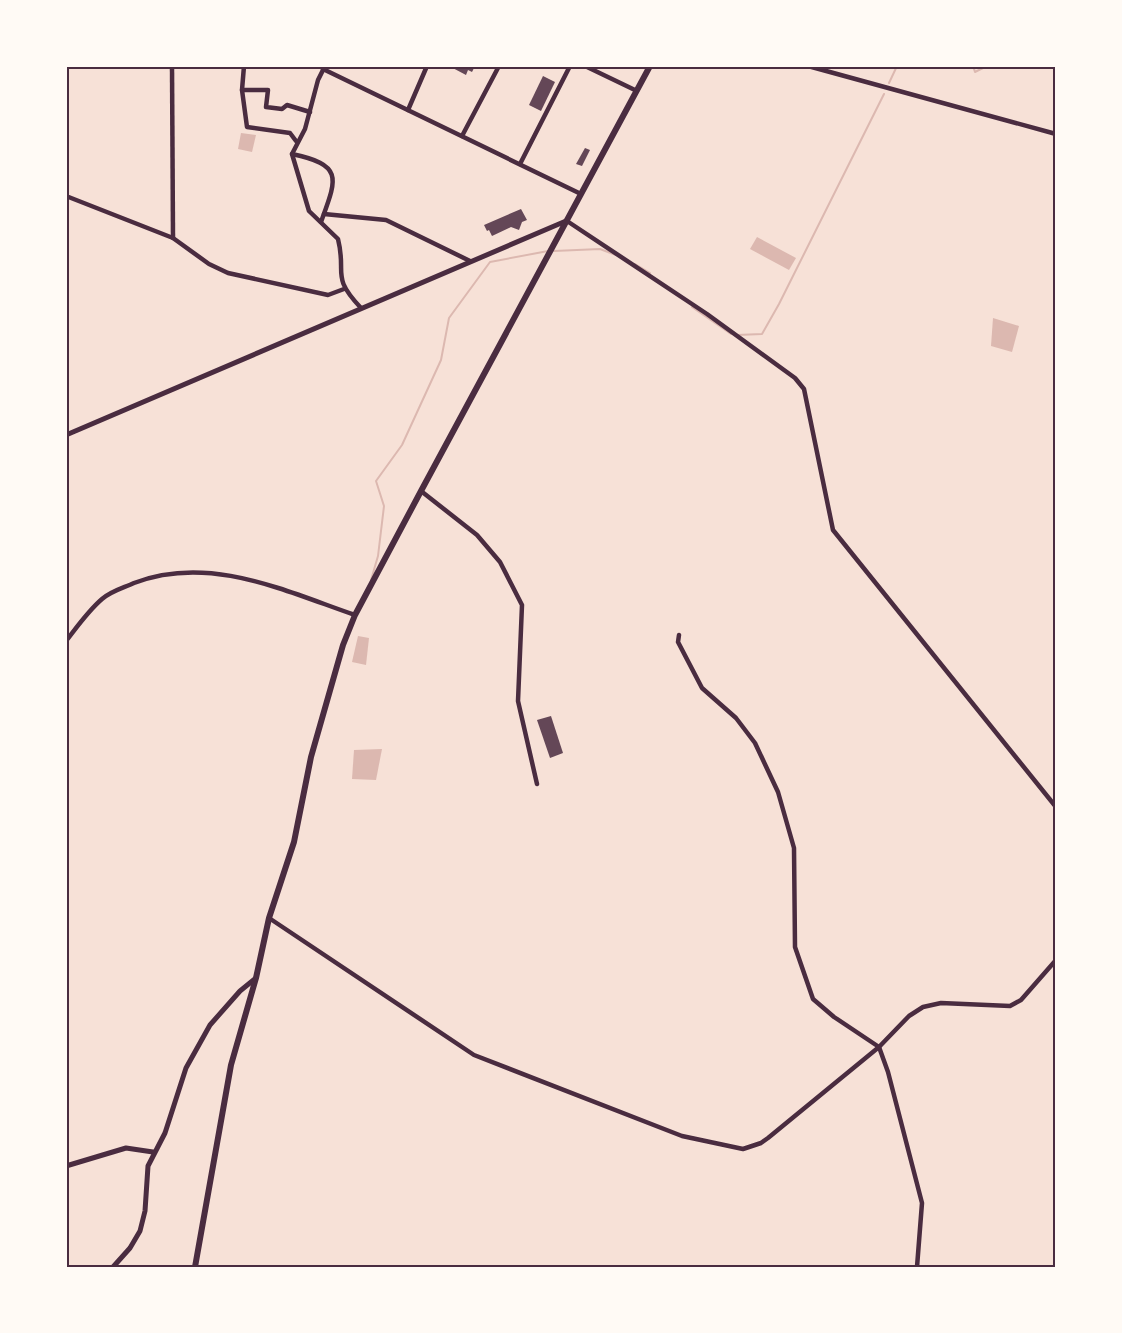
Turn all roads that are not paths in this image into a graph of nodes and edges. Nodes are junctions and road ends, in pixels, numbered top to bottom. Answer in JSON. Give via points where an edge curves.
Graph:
{"nodes":[{"id":1,"x":172,"y":66,"type":"edge"},
{"id":2,"x":244,"y":66,"type":"edge"},
{"id":3,"x":427,"y":66,"type":"edge"},
{"id":4,"x":499,"y":66,"type":"edge"},
{"id":5,"x":570,"y":66,"type":"edge"},
{"id":6,"x":585,"y":66,"type":"edge"},
{"id":7,"x":650,"y":66,"type":"edge"},
{"id":8,"x":808,"y":66,"type":"edge"},
{"id":9,"x":324,"y":68,"type":"edge"},
{"id":10,"x":242,"y":90,"type":"junction"},
{"id":11,"x":637,"y":91,"type":"junction"},
{"id":12,"x":408,"y":110,"type":"junction"},
{"id":13,"x":309,"y":111,"type":"junction"},
{"id":14,"x":1056,"y":134,"type":"edge"},
{"id":15,"x":462,"y":136,"type":"junction"},
{"id":16,"x":296,"y":141,"type":"junction"},
{"id":17,"x":292,"y":154,"type":"junction"},
{"id":18,"x":520,"y":164,"type":"junction"},
{"id":19,"x":581,"y":194,"type":"junction"},
{"id":20,"x":66,"y":196,"type":"edge"},
{"id":21,"x":324,"y":214,"type":"junction"},
{"id":22,"x":567,"y":221,"type":"junction"},
{"id":23,"x":321,"y":222,"type":"junction"},
{"id":24,"x":173,"y":238,"type":"junction"},
{"id":25,"x":470,"y":261,"type":"junction"},
{"id":26,"x":344,"y":289,"type":"junction"},
{"id":27,"x":361,"y":308,"type":"junction"},
{"id":28,"x":66,"y":435,"type":"edge"},
{"id":29,"x":421,"y":490,"type":"junction"},
{"id":30,"x":355,"y":615,"type":"junction"},
{"id":31,"x":679,"y":634,"type":"dead end"},
{"id":32,"x":66,"y":641,"type":"edge"},
{"id":33,"x":537,"y":784,"type":"dead end"},
{"id":34,"x":1056,"y":807,"type":"edge"},
{"id":35,"x":269,"y":918,"type":"junction"},
{"id":36,"x":1056,"y":960,"type":"edge"},
{"id":37,"x":256,"y":978,"type":"junction"},
{"id":38,"x":879,"y":1047,"type":"junction"},
{"id":39,"x":153,"y":1152,"type":"junction"},
{"id":40,"x":66,"y":1166,"type":"edge"},
{"id":41,"x":113,"y":1267,"type":"edge"},
{"id":42,"x":195,"y":1267,"type":"edge"},
{"id":43,"x":917,"y":1267,"type":"edge"}],
"edges":[{"from":1,"to":24,"type":"street"},
{"from":2,"to":10,"type":"street"},
{"from":3,"to":12,"type":"street"},
{"from":4,"to":15,"type":"street"},
{"from":5,"to":18,"type":"street"},
{"from":6,"to":11,"type":"street"},
{"from":7,"to":11,"type":"main road"},
{"from":8,"to":14,"type":"street"},
{"from":9,"to":12,"type":"street"},
{"from":9,"to":13,"type":"street"},
{"from":10,"to":13,"type":"street","via":[[268,90],[267,106],[282,109],[287,105]]},
{"from":10,"to":16,"type":"street","via":[[247,127],[290,133]]},
{"from":11,"to":19,"type":"main road"},
{"from":12,"to":15,"type":"street"},
{"from":13,"to":16,"type":"street","via":[[305,129]]},
{"from":15,"to":18,"type":"street"},
{"from":16,"to":17,"type":"street"},
{"from":17,"to":21,"type":"street","via":[[326,164],[332,170],[333,184]]},
{"from":17,"to":23,"type":"street","via":[[309,211]]},
{"from":18,"to":19,"type":"street"},
{"from":19,"to":22,"type":"main road"},
{"from":20,"to":24,"type":"street"},
{"from":21,"to":23,"type":"street"},
{"from":21,"to":25,"type":"street","via":[[386,220]]},
{"from":22,"to":25,"type":"street"},
{"from":22,"to":29,"type":"main road"},
{"from":22,"to":34,"type":"street","via":[[795,378],[804,389],[833,530]]},
{"from":23,"to":26,"type":"street","via":[[338,239]]},
{"from":24,"to":26,"type":"street","via":[[228,273],[328,295]]},
{"from":25,"to":27,"type":"street"},
{"from":26,"to":27,"type":"street"},
{"from":27,"to":28,"type":"street"},
{"from":29,"to":30,"type":"main road"},
{"from":29,"to":33,"type":"street","via":[[477,535],[500,562],[522,605],[518,701]]},
{"from":30,"to":32,"type":"street","via":[[248,578],[164,574],[110,593]]},
{"from":30,"to":35,"type":"main road","via":[[342,645],[311,757],[294,842]]},
{"from":31,"to":38,"type":"street","via":[[678,642],[702,688],[736,718],[755,743],[778,792],[794,848],[795,947],[813,999]]},
{"from":35,"to":37,"type":"main road"},
{"from":35,"to":38,"type":"street","via":[[474,1055],[682,1136],[742,1149],[761,1143]]},
{"from":36,"to":38,"type":"street","via":[[1021,1000],[1010,1006],[941,1003],[923,1007]]},
{"from":37,"to":39,"type":"street","via":[[210,1024],[186,1068],[165,1133]]},
{"from":37,"to":42,"type":"main road","via":[[221,1114]]},
{"from":38,"to":43,"type":"street","via":[[922,1203]]},
{"from":39,"to":40,"type":"street","via":[[126,1148]]},
{"from":39,"to":41,"type":"street","via":[[140,1231]]}]}
